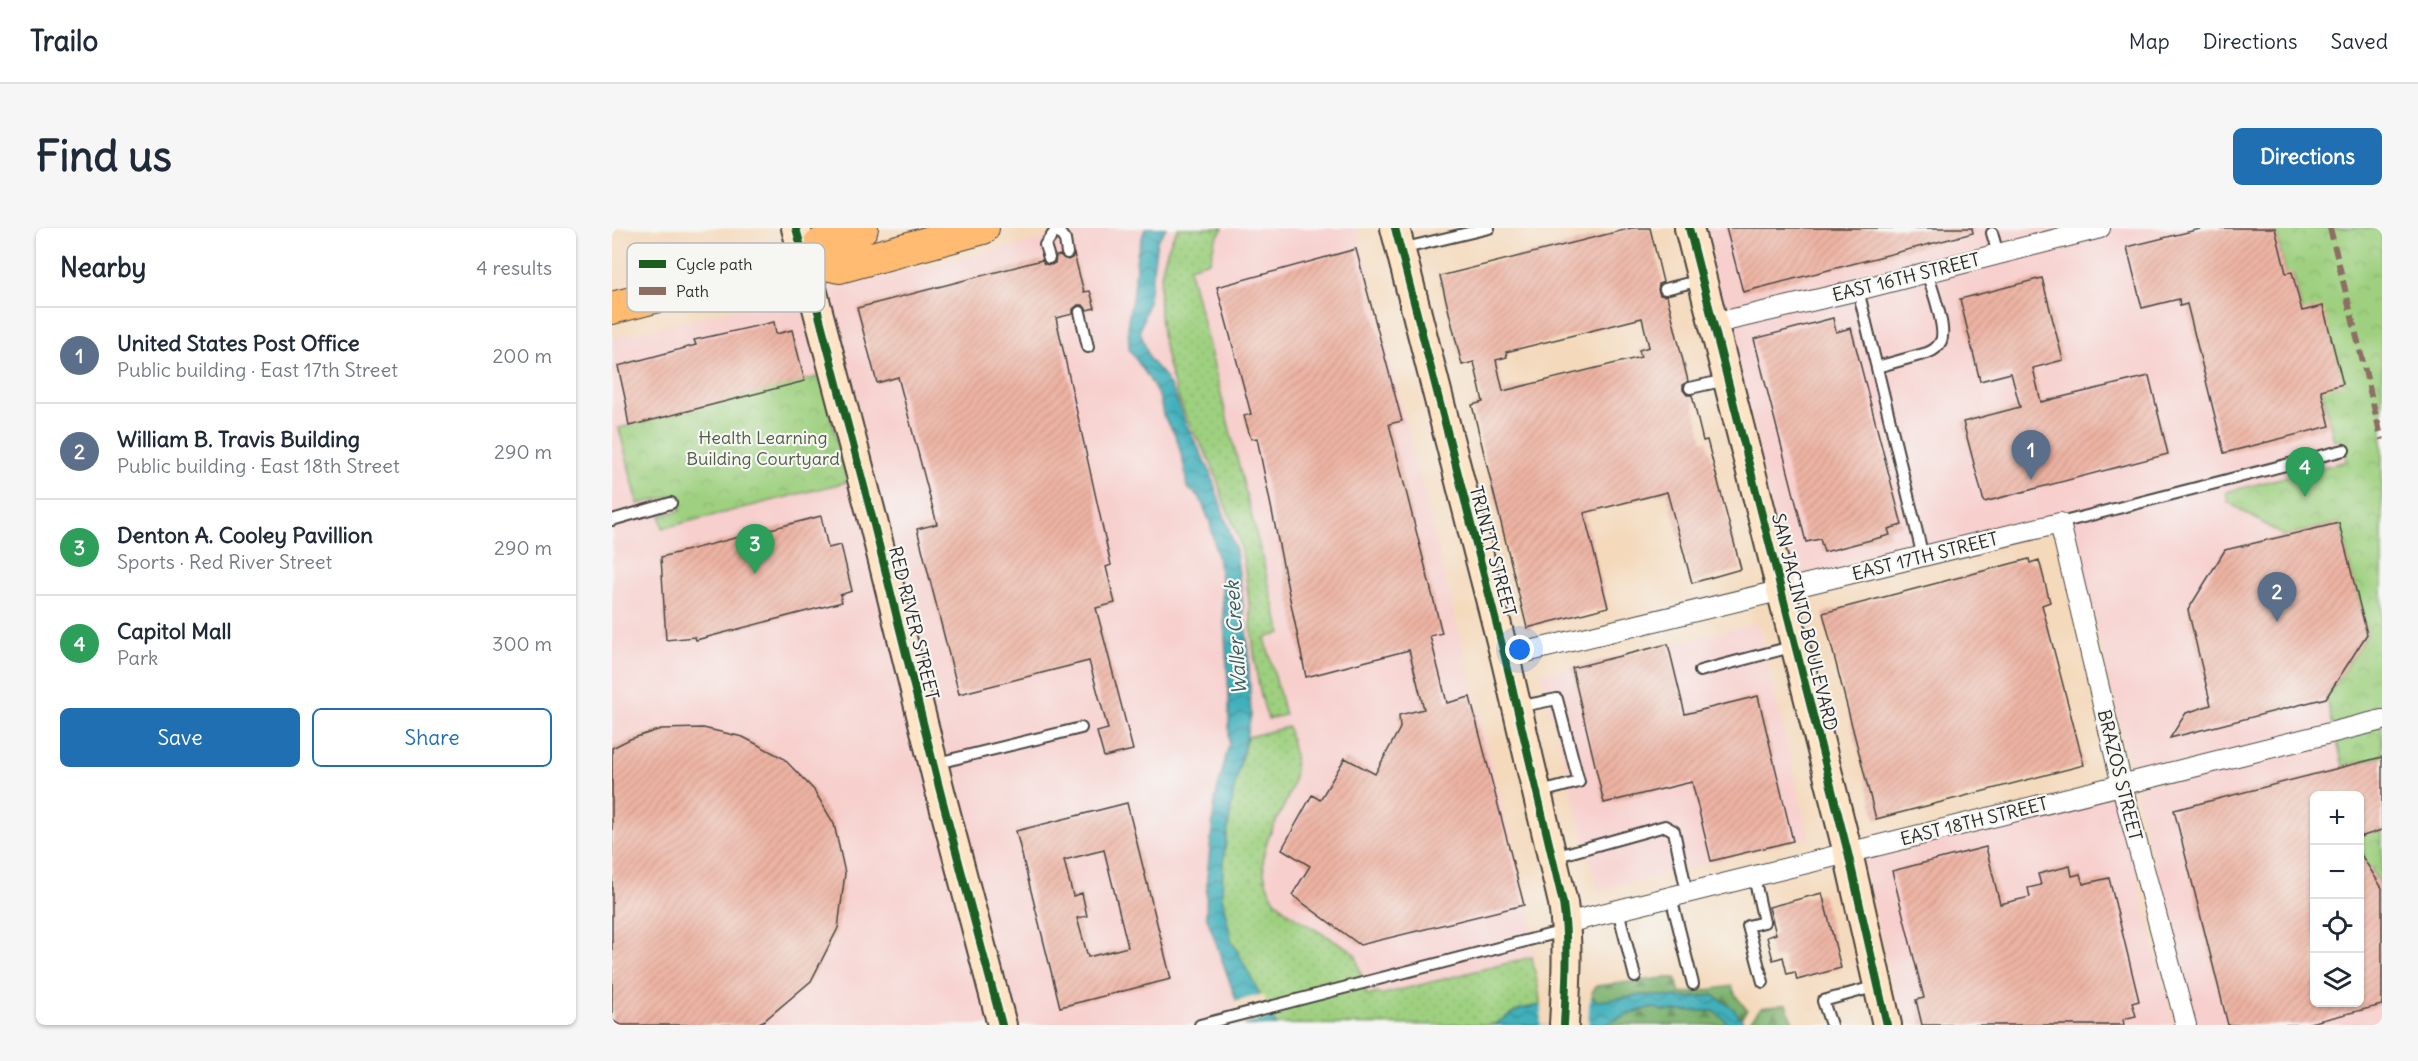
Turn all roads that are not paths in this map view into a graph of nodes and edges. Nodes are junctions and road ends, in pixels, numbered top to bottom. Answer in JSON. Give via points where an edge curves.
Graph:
{"nodes":[{"id":1,"x":796,"y":228,"type":"edge"},
{"id":2,"x":862,"y":228,"type":"edge"},
{"id":3,"x":983,"y":228,"type":"edge"},
{"id":4,"x":1489,"y":228,"type":"edge"},
{"id":5,"x":1689,"y":228,"type":"edge"},
{"id":6,"x":2100,"y":228,"type":"edge"},
{"id":7,"x":1057,"y":229,"type":"edge"},
{"id":8,"x":1991,"y":230,"type":"edge"},
{"id":9,"x":1398,"y":239,"type":"edge"},
{"id":10,"x":799,"y":243,"type":"edge"},
{"id":11,"x":822,"y":243,"type":"edge"},
{"id":12,"x":1067,"y":253,"type":"dead end"},
{"id":13,"x":1998,"y":254,"type":"junction"},
{"id":14,"x":1048,"y":258,"type":"dead end"},
{"id":15,"x":825,"y":264,"type":"edge"},
{"id":16,"x":1927,"y":272,"type":"junction"},
{"id":17,"x":1701,"y":280,"type":"junction"},
{"id":18,"x":1665,"y":290,"type":"dead end"},
{"id":19,"x":1858,"y":290,"type":"junction"},
{"id":20,"x":627,"y":304,"type":"edge"},
{"id":21,"x":612,"y":308,"type":"edge"},
{"id":22,"x":817,"y":312,"type":"edge"},
{"id":23,"x":1080,"y":312,"type":"dead end"},
{"id":24,"x":1712,"y":324,"type":"junction"},
{"id":25,"x":1088,"y":347,"type":"dead end"},
{"id":26,"x":1877,"y":367,"type":"junction"},
{"id":27,"x":1726,"y":380,"type":"junction"},
{"id":28,"x":1690,"y":388,"type":"dead end"},
{"id":29,"x":2344,"y":450,"type":"dead end"},
{"id":30,"x":671,"y":503,"type":"dead end"},
{"id":31,"x":612,"y":520,"type":"edge"},
{"id":32,"x":2060,"y":523,"type":"junction"},
{"id":33,"x":1923,"y":557,"type":"junction"},
{"id":34,"x":1782,"y":591,"type":"junction"},
{"id":35,"x":1796,"y":646,"type":"junction"},
{"id":36,"x":1505,"y":657,"type":"junction"},
{"id":37,"x":1700,"y":671,"type":"dead end"},
{"id":38,"x":1517,"y":707,"type":"junction"},
{"id":39,"x":2382,"y":720,"type":"edge"},
{"id":40,"x":1080,"y":728,"type":"dead end"},
{"id":41,"x":933,"y":764,"type":"junction"},
{"id":42,"x":2122,"y":783,"type":"junction"},
{"id":43,"x":1537,"y":793,"type":"junction"},
{"id":44,"x":1848,"y":853,"type":"junction"},
{"id":45,"x":1552,"y":858,"type":"junction"},
{"id":46,"x":1754,"y":877,"type":"junction"},
{"id":47,"x":1679,"y":895,"type":"junction"},
{"id":48,"x":1618,"y":910,"type":"junction"},
{"id":49,"x":1567,"y":927,"type":"junction"},
{"id":50,"x":1635,"y":977,"type":"dead end"},
{"id":51,"x":1763,"y":982,"type":"dead end"},
{"id":52,"x":1694,"y":984,"type":"dead end"},
{"id":53,"x":1878,"y":986,"type":"junction"},
{"id":54,"x":1002,"y":1025,"type":"edge"},
{"id":55,"x":1200,"y":1025,"type":"edge"},
{"id":56,"x":1564,"y":1025,"type":"edge"},
{"id":57,"x":1831,"y":1025,"type":"edge"},
{"id":58,"x":1887,"y":1025,"type":"edge"},
{"id":59,"x":2186,"y":1025,"type":"edge"}],
"edges":[{"from":1,"to":10,"type":"main road","name":"RED RIVER STREET"},
{"from":2,"to":11,"type":"main road","via":[[831,236]]},
{"from":3,"to":15,"type":"main road","via":[[839,267]]},
{"from":4,"to":9,"type":"lane"},
{"from":5,"to":17,"type":"main road","name":"SAN JACINTO BOULEVARD"},
{"from":6,"to":13,"type":"street","name":"EAST 16TH STREET"},
{"from":7,"to":12,"type":"lane","via":[[1065,240]]},
{"from":7,"to":14,"type":"lane","via":[[1045,244]]},
{"from":8,"to":13,"type":"lane"},
{"from":9,"to":36,"type":"main road","name":"TRINITY STREET"},
{"from":13,"to":16,"type":"street","name":"EAST 16TH STREET"},
{"from":16,"to":19,"type":"street","name":"EAST 16TH STREET"},
{"from":16,"to":26,"type":"lane","via":[[1942,328],[1941,340],[1927,353]]},
{"from":17,"to":18,"type":"lane"},
{"from":17,"to":24,"type":"main road","name":"SAN JACINTO BOULEVARD"},
{"from":19,"to":24,"type":"street","name":"EAST 16TH STREET"},
{"from":19,"to":26,"type":"lane"},
{"from":20,"to":21,"type":"main road"},
{"from":22,"to":41,"type":"main road","name":"RED RIVER STREET"},
{"from":23,"to":25,"type":"lane"},
{"from":24,"to":27,"type":"main road","name":"SAN JACINTO BOULEVARD"},
{"from":26,"to":33,"type":"lane"},
{"from":27,"to":28,"type":"lane"},
{"from":27,"to":34,"type":"main road","name":"SAN JACINTO BOULEVARD"},
{"from":29,"to":32,"type":"lane","name":"EAST 17TH STREET"},
{"from":30,"to":31,"type":"lane"},
{"from":32,"to":33,"type":"street","name":"EAST 17TH STREET"},
{"from":32,"to":42,"type":"street","name":"BRAZOS STREET"},
{"from":33,"to":34,"type":"street","name":"EAST 17TH STREET"},
{"from":34,"to":35,"type":"main road","name":"SAN JACINTO BOULEVARD"},
{"from":34,"to":36,"type":"street","name":"EAST 17TH STREET"},
{"from":35,"to":37,"type":"lane"},
{"from":35,"to":44,"type":"main road","name":"SAN JACINTO BOULEVARD"},
{"from":36,"to":38,"type":"main road","name":"TRINITY STREET"},
{"from":38,"to":43,"type":"main road","name":"TRINITY STREET"},
{"from":38,"to":43,"type":"lane","via":[[1557,699],[1579,782]]},
{"from":39,"to":42,"type":"street","name":"EAST 18TH STREET"},
{"from":40,"to":41,"type":"lane"},
{"from":41,"to":54,"type":"main road","name":"RED RIVER STREET"},
{"from":42,"to":44,"type":"street","name":"EAST 18TH STREET"},
{"from":42,"to":59,"type":"street","name":"BRAZOS STREET"},
{"from":43,"to":45,"type":"main road","name":"TRINITY STREET"},
{"from":44,"to":46,"type":"street","name":"EAST 18TH STREET"},
{"from":44,"to":53,"type":"main road","name":"SAN JACINTO BOULEVARD"},
{"from":45,"to":47,"type":"lane","via":[[1665,826],[1674,831]]},
{"from":45,"to":49,"type":"main road","name":"TRINITY STREET"},
{"from":46,"to":47,"type":"street","name":"EAST 18TH STREET"},
{"from":46,"to":51,"type":"lane","via":[[1764,922],[1748,926]]},
{"from":47,"to":48,"type":"street","name":"EAST 18TH STREET"},
{"from":47,"to":52,"type":"lane"},
{"from":48,"to":49,"type":"street","name":"EAST 18TH STREET"},
{"from":48,"to":50,"type":"lane"},
{"from":49,"to":55,"type":"lane"},
{"from":49,"to":56,"type":"main road","name":"TRINITY STREET"},
{"from":53,"to":57,"type":"lane","via":[[1823,1001]]},
{"from":53,"to":58,"type":"main road","name":"SAN JACINTO BOULEVARD"}]}
